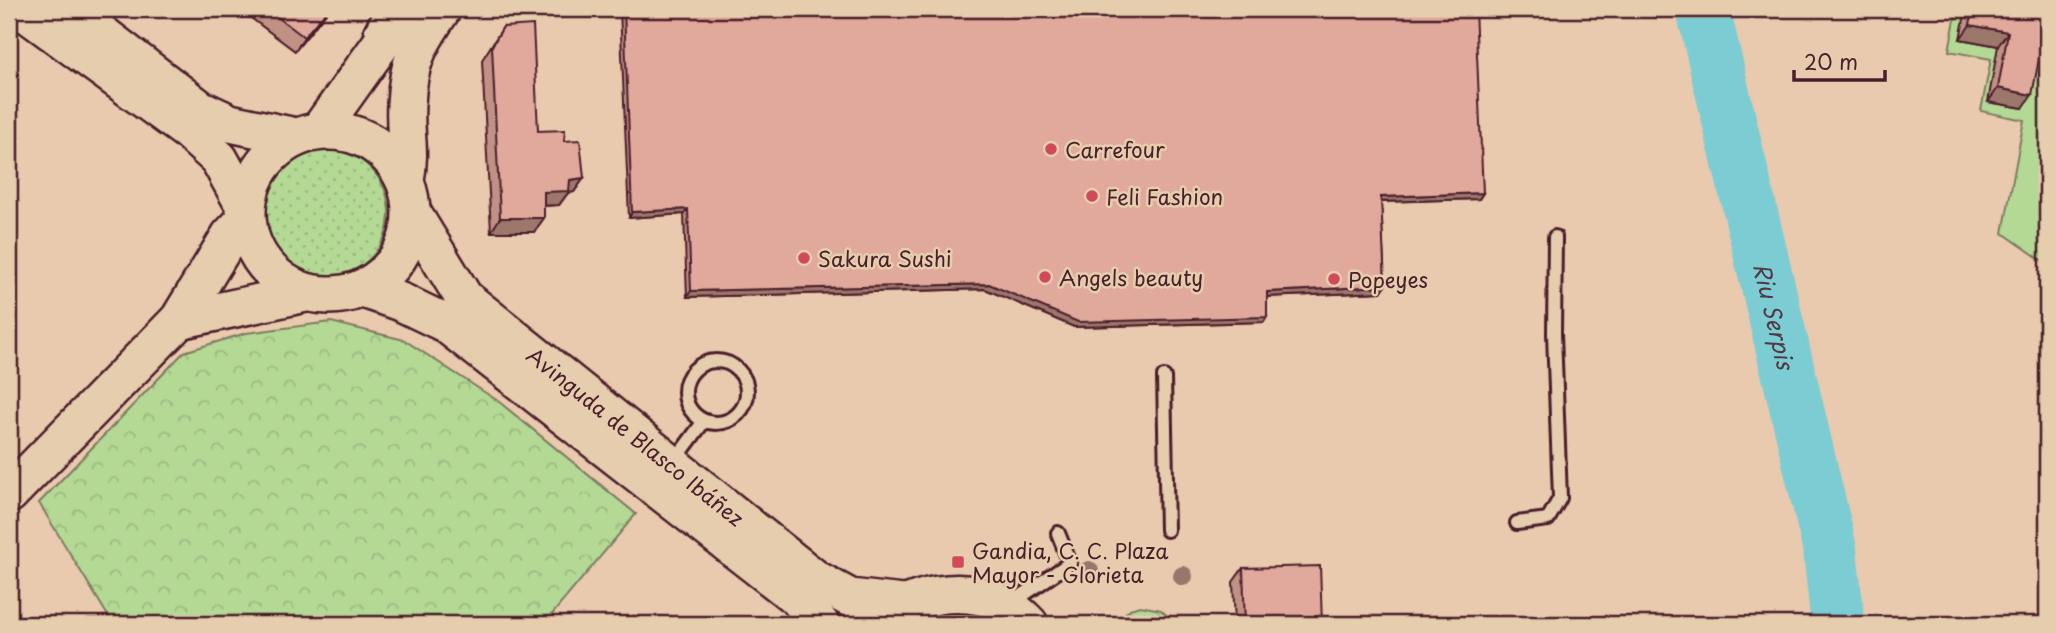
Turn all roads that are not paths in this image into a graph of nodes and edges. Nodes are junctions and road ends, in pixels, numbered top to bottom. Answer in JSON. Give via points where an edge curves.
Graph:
{"nodes":[{"id":1,"x":21,"y":9,"type":"edge"},
{"id":2,"x":69,"y":9,"type":"edge"},
{"id":3,"x":382,"y":9,"type":"edge"},
{"id":4,"x":406,"y":9,"type":"edge"},
{"id":5,"x":442,"y":9,"type":"edge"},
{"id":6,"x":368,"y":63,"type":"junction"},
{"id":7,"x":307,"y":134,"type":"junction"},
{"id":8,"x":408,"y":196,"type":"junction"},
{"id":9,"x":246,"y":213,"type":"junction"},
{"id":10,"x":1555,"y":237,"type":"dead end"},
{"id":11,"x":363,"y":289,"type":"junction"},
{"id":12,"x":306,"y":293,"type":"junction"},
{"id":13,"x":179,"y":320,"type":"junction"},
{"id":14,"x":1164,"y":377,"type":"dead end"},
{"id":15,"x":704,"y":421,"type":"junction"},
{"id":16,"x":672,"y":464,"type":"junction"},
{"id":17,"x":9,"y":494,"type":"edge"},
{"id":18,"x":1517,"y":523,"type":"dead end"},
{"id":19,"x":1167,"y":530,"type":"dead end"},
{"id":20,"x":1058,"y":533,"type":"dead end"},
{"id":21,"x":889,"y":614,"type":"edge"},
{"id":22,"x":1018,"y":615,"type":"edge"},
{"id":23,"x":820,"y":624,"type":"edge"}],
"edges":[{"from":1,"to":9,"type":"main road","via":[[188,131],[219,159]]},
{"from":2,"to":7,"type":"main road","via":[[200,109],[230,123]]},
{"from":3,"to":6,"type":"lane","via":[[370,32]]},
{"from":4,"to":6,"type":"main road"},
{"from":5,"to":8,"type":"main road","via":[[415,47],[406,104]]},
{"from":6,"to":7,"type":"main road"},
{"from":7,"to":8,"type":"main road","via":[[345,132],[370,141],[391,158]]},
{"from":7,"to":9,"type":"main road","via":[[276,149],[261,165],[251,184]]},
{"from":8,"to":11,"type":"main road","via":[[408,236],[398,258],[383,276]]},
{"from":8,"to":16,"type":"main road","name":"Avinguda de Blasco Ibáñez","via":[[464,299]]},
{"from":9,"to":12,"type":"main road","via":[[252,247],[266,268],[284,284]]},
{"from":9,"to":13,"type":"main road"},
{"from":10,"to":18,"type":"lane","via":[[1560,498],[1548,519]]},
{"from":11,"to":12,"type":"main road","via":[[325,296]]},
{"from":11,"to":23,"type":"main road","name":"Avinguda de Blasco Ibáñez","via":[[445,323],[799,599]]},
{"from":12,"to":13,"type":"main road"},
{"from":13,"to":17,"type":"main road"},
{"from":14,"to":19,"type":"lane"},
{"from":15,"to":15,"type":"lane","via":[[730,420],[744,408],[745,380],[726,362],[700,365],[686,383],[691,411]]},
{"from":15,"to":16,"type":"lane"},
{"from":16,"to":21,"type":"main road","name":"Avinguda de Blasco Ibáñez","via":[[815,579]]},
{"from":20,"to":22,"type":"lane","via":[[1070,563]]},
{"from":21,"to":22,"type":"main road","via":[[937,593],[973,594]]}]}
